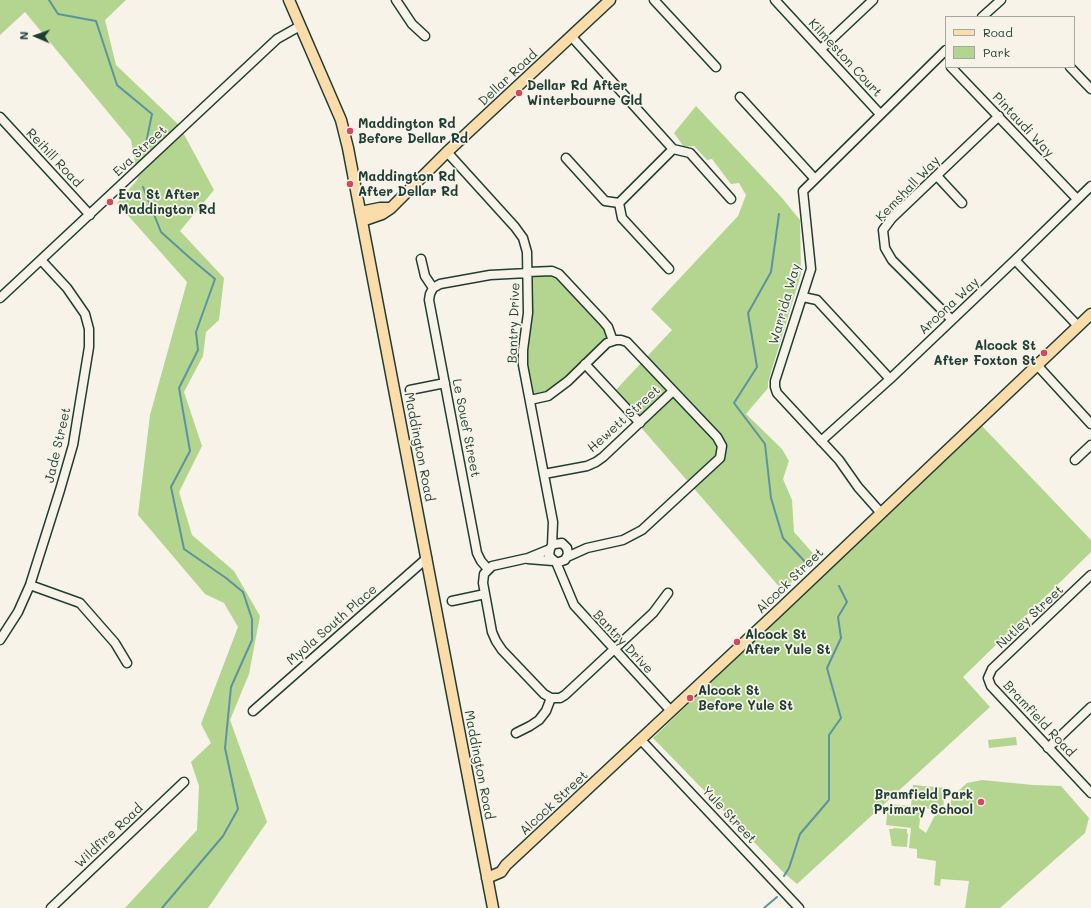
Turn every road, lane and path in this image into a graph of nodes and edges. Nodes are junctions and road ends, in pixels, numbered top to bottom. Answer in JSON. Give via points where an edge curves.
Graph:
{"nodes":[{"id":1,"x":289,"y":0,"type":"edge"},
{"id":2,"x":396,"y":0,"type":"edge"},
{"id":3,"x":610,"y":0,"type":"edge"},
{"id":4,"x":654,"y":0,"type":"edge"},
{"id":5,"x":775,"y":0,"type":"edge"},
{"id":6,"x":873,"y":0,"type":"edge"},
{"id":7,"x":1001,"y":0,"type":"edge"},
{"id":8,"x":983,"y":16,"type":"edge"},
{"id":9,"x":300,"y":26,"type":"junction"},
{"id":10,"x":426,"y":36,"type":"dead end"},
{"id":11,"x":571,"y":36,"type":"junction"},
{"id":12,"x":821,"y":49,"type":"junction"},
{"id":13,"x":943,"y":52,"type":"edge"},
{"id":14,"x":716,"y":67,"type":"dead end"},
{"id":15,"x":952,"y":68,"type":"edge"},
{"id":16,"x":1071,"y":68,"type":"edge"},
{"id":17,"x":1091,"y":89,"type":"edge"},
{"id":18,"x":740,"y":97,"type":"dead end"},
{"id":19,"x":880,"y":114,"type":"junction"},
{"id":20,"x":999,"y":116,"type":"junction"},
{"id":21,"x":0,"y":118,"type":"edge"},
{"id":22,"x":673,"y":149,"type":"junction"},
{"id":23,"x":447,"y":152,"type":"junction"},
{"id":24,"x":566,"y":158,"type":"dead end"},
{"id":25,"x":936,"y":176,"type":"junction"},
{"id":26,"x":814,"y":178,"type":"junction"},
{"id":27,"x":1091,"y":186,"type":"edge"},
{"id":28,"x":731,"y":199,"type":"dead end"},
{"id":29,"x":1077,"y":199,"type":"junction"},
{"id":30,"x":619,"y":203,"type":"junction"},
{"id":31,"x":962,"y":203,"type":"dead end"},
{"id":32,"x":90,"y":215,"type":"junction"},
{"id":33,"x":361,"y":216,"type":"junction"},
{"id":34,"x":421,"y":259,"type":"dead end"},
{"id":35,"x":42,"y":260,"type":"junction"},
{"id":36,"x":1015,"y":260,"type":"junction"},
{"id":37,"x":669,"y":269,"type":"dead end"},
{"id":38,"x":528,"y":272,"type":"junction"},
{"id":39,"x":432,"y":288,"type":"junction"},
{"id":40,"x":803,"y":297,"type":"junction"},
{"id":41,"x":0,"y":298,"type":"edge"},
{"id":42,"x":1091,"y":314,"type":"edge"},
{"id":43,"x":951,"y":320,"type":"junction"},
{"id":44,"x":1078,"y":326,"type":"junction"},
{"id":45,"x":613,"y":340,"type":"junction"},
{"id":46,"x":585,"y":364,"type":"junction"},
{"id":47,"x":1037,"y":365,"type":"junction"},
{"id":48,"x":890,"y":379,"type":"junction"},
{"id":49,"x":445,"y":383,"type":"junction"},
{"id":50,"x":410,"y":390,"type":"dead end"},
{"id":51,"x":673,"y":391,"type":"junction"},
{"id":52,"x":530,"y":400,"type":"junction"},
{"id":53,"x":640,"y":423,"type":"junction"},
{"id":54,"x":1091,"y":424,"type":"edge"},
{"id":55,"x":822,"y":441,"type":"junction"},
{"id":56,"x":1091,"y":445,"type":"edge"},
{"id":57,"x":1075,"y":460,"type":"dead end"},
{"id":58,"x":544,"y":474,"type":"junction"},
{"id":59,"x":881,"y":513,"type":"junction"},
{"id":60,"x":553,"y":522,"type":"junction"},
{"id":61,"x":563,"y":544,"type":"junction"},
{"id":62,"x":551,"y":547,"type":"junction"},
{"id":63,"x":587,"y":548,"type":"junction"},
{"id":64,"x":426,"y":558,"type":"junction"},
{"id":65,"x":528,"y":558,"type":"junction"},
{"id":66,"x":566,"y":558,"type":"junction"},
{"id":67,"x":554,"y":561,"type":"junction"},
{"id":68,"x":488,"y":569,"type":"junction"},
{"id":69,"x":1091,"y":576,"type":"edge"},
{"id":70,"x":565,"y":584,"type":"junction"},
{"id":71,"x":30,"y":585,"type":"junction"},
{"id":72,"x":668,"y":593,"type":"dead end"},
{"id":73,"x":485,"y":594,"type":"junction"},
{"id":74,"x":452,"y":601,"type":"dead end"},
{"id":75,"x":0,"y":640,"type":"edge"},
{"id":76,"x":614,"y":649,"type":"junction"},
{"id":77,"x":127,"y":663,"type":"dead end"},
{"id":78,"x":988,"y":678,"type":"joint"},
{"id":79,"x":551,"y":698,"type":"junction"},
{"id":80,"x":1091,"y":707,"type":"edge"},
{"id":81,"x":253,"y":711,"type":"dead end"},
{"id":82,"x":671,"y":711,"type":"junction"},
{"id":83,"x":516,"y":733,"type":"dead end"},
{"id":84,"x":641,"y":740,"type":"junction"},
{"id":85,"x":1048,"y":748,"type":"junction"},
{"id":86,"x":184,"y":782,"type":"dead end"},
{"id":87,"x":1091,"y":793,"type":"edge"},
{"id":88,"x":486,"y":873,"type":"junction"},
{"id":89,"x":50,"y":908,"type":"edge"},
{"id":90,"x":493,"y":908,"type":"edge"},
{"id":91,"x":799,"y":908,"type":"edge"}],
"edges":[{"from":1,"to":9,"type":"main road","name":"Maddington Road"},
{"from":2,"to":10,"type":"street","via":[[412,24]]},
{"from":3,"to":11,"type":"main road","name":"Dellar Road"},
{"from":4,"to":14,"type":"street"},
{"from":5,"to":12,"type":"street","name":"Kilmeston Court"},
{"from":6,"to":12,"type":"street"},
{"from":7,"to":8,"type":"street"},
{"from":9,"to":32,"type":"street","name":"Eva Street","via":[[277,39]]},
{"from":9,"to":33,"type":"main road","name":"Maddington Road","via":[[341,120]]},
{"from":11,"to":22,"type":"street"},
{"from":11,"to":23,"type":"main road","name":"Dellar Road"},
{"from":12,"to":19,"type":"street","name":"Kilmeston Court"},
{"from":13,"to":19,"type":"street","name":"Warrida Way"},
{"from":15,"to":20,"type":"street","name":"Pintaudi Way"},
{"from":16,"to":17,"type":"street"},
{"from":18,"to":26,"type":"street"},
{"from":19,"to":26,"type":"street","name":"Warrida Way"},
{"from":20,"to":25,"type":"street","name":"Kemshall Way"},
{"from":20,"to":29,"type":"street","name":"Pintaudi Way"},
{"from":21,"to":32,"type":"street","name":"Reihill Road"},
{"from":22,"to":28,"type":"street","via":[[690,153]]},
{"from":22,"to":30,"type":"street"},
{"from":23,"to":33,"type":"main road","name":"Dellar Road","via":[[391,208],[382,214]]},
{"from":23,"to":38,"type":"street","name":"Bantry Drive","via":[[516,227],[527,252]]},
{"from":24,"to":30,"type":"street","via":[[605,201]]},
{"from":25,"to":31,"type":"street"},
{"from":25,"to":43,"type":"street","name":"Kemshall Way","via":[[883,230],[885,248],[892,260]]},
{"from":26,"to":40,"type":"street","name":"Warrida Way","via":[[803,191],[811,269]]},
{"from":27,"to":29,"type":"street","name":"Aroona Way"},
{"from":29,"to":36,"type":"street","name":"Aroona Way"},
{"from":30,"to":37,"type":"street","via":[[622,218]]},
{"from":32,"to":35,"type":"street","name":"Eva Street"},
{"from":33,"to":64,"type":"main road","name":"Maddington Road"},
{"from":34,"to":39,"type":"street","name":"Le Souef Street","via":[[425,276]]},
{"from":35,"to":41,"type":"street","name":"Eva Street"},
{"from":35,"to":71,"type":"street","name":"Jade Street","via":[[68,288],[85,314],[89,329],[89,347],[73,445]]},
{"from":36,"to":43,"type":"street","name":"Aroona Way"},
{"from":36,"to":44,"type":"street"},
{"from":38,"to":39,"type":"street","via":[[490,275],[440,284]]},
{"from":38,"to":45,"type":"street","via":[[552,271],[559,274],[608,327]]},
{"from":38,"to":52,"type":"street","name":"Bantry Drive","via":[[528,313],[522,357]]},
{"from":39,"to":49,"type":"street","name":"Le Souef Street","via":[[429,300]]},
{"from":40,"to":48,"type":"street","via":[[817,300]]},
{"from":40,"to":55,"type":"street","name":"Warrida Way","via":[[775,381],[775,388]]},
{"from":42,"to":44,"type":"main road","name":"Alcock Street"},
{"from":43,"to":48,"type":"street","name":"Aroona Way"},
{"from":44,"to":47,"type":"main road","name":"Alcock Street"},
{"from":45,"to":46,"type":"street"},
{"from":45,"to":51,"type":"street","via":[[627,342]]},
{"from":46,"to":52,"type":"street","via":[[548,396]]},
{"from":46,"to":53,"type":"street"},
{"from":47,"to":54,"type":"street"},
{"from":47,"to":59,"type":"main road","name":"Alcock Street"},
{"from":48,"to":55,"type":"street","name":"Aroona Way"},
{"from":49,"to":50,"type":"street"},
{"from":49,"to":68,"type":"street","name":"Le Souef Street","via":[[477,553]]},
{"from":51,"to":53,"type":"street","name":"Hewett Street"},
{"from":51,"to":63,"type":"street","via":[[717,437],[722,446],[720,458],[642,530],[623,540]]},
{"from":52,"to":58,"type":"street","name":"Bantry Drive"},
{"from":53,"to":58,"type":"street","name":"Hewett Street","via":[[596,462]]},
{"from":55,"to":59,"type":"street","name":"Warrida Way"},
{"from":56,"to":57,"type":"street"},
{"from":58,"to":60,"type":"street","name":"Bantry Drive"},
{"from":59,"to":82,"type":"main road","name":"Alcock Street"},
{"from":60,"to":61,"type":"street","name":"Bantry Drive"},
{"from":60,"to":62,"type":"street","name":"Bantry Drive"},
{"from":61,"to":62,"type":"street"},
{"from":61,"to":63,"type":"street"},
{"from":61,"to":66,"type":"street","via":[[568,551]]},
{"from":62,"to":65,"type":"street"},
{"from":62,"to":67,"type":"street","via":[[549,555]]},
{"from":63,"to":66,"type":"street"},
{"from":64,"to":81,"type":"street","name":"Myola South Place"},
{"from":64,"to":88,"type":"main road","name":"Maddington Road"},
{"from":65,"to":67,"type":"street"},
{"from":65,"to":68,"type":"street"},
{"from":66,"to":67,"type":"street","via":[[559,562]]},
{"from":66,"to":70,"type":"street","name":"Bantry Drive"},
{"from":67,"to":70,"type":"street","name":"Bantry Drive"},
{"from":68,"to":73,"type":"street","via":[[483,579]]},
{"from":69,"to":78,"type":"street","name":"Nutley Street","via":[[992,669]]},
{"from":70,"to":76,"type":"street","name":"Bantry Drive","via":[[574,605]]},
{"from":71,"to":75,"type":"street","name":"Jade Street","via":[[18,612]]},
{"from":71,"to":77,"type":"street","via":[[80,603],[115,643]]},
{"from":72,"to":76,"type":"street","via":[[653,613]]},
{"from":73,"to":74,"type":"street"},
{"from":73,"to":79,"type":"street","via":[[496,641],[544,694]]},
{"from":76,"to":79,"type":"street","via":[[565,695]]},
{"from":76,"to":82,"type":"street","name":"Bantry Drive"},
{"from":78,"to":85,"type":"street","name":"Bramfield Road","via":[[991,686]]},
{"from":79,"to":83,"type":"street","via":[[546,712],[538,720]]},
{"from":80,"to":85,"type":"street"},
{"from":82,"to":84,"type":"main road","name":"Alcock Street"},
{"from":84,"to":88,"type":"main road","name":"Alcock Street","via":[[501,872]]},
{"from":84,"to":91,"type":"street","name":"Yule Street"},
{"from":85,"to":87,"type":"street","name":"Bramfield Road"},
{"from":86,"to":89,"type":"street","name":"Wildfire Road"},
{"from":88,"to":90,"type":"main road","name":"Maddington Road"}]}
